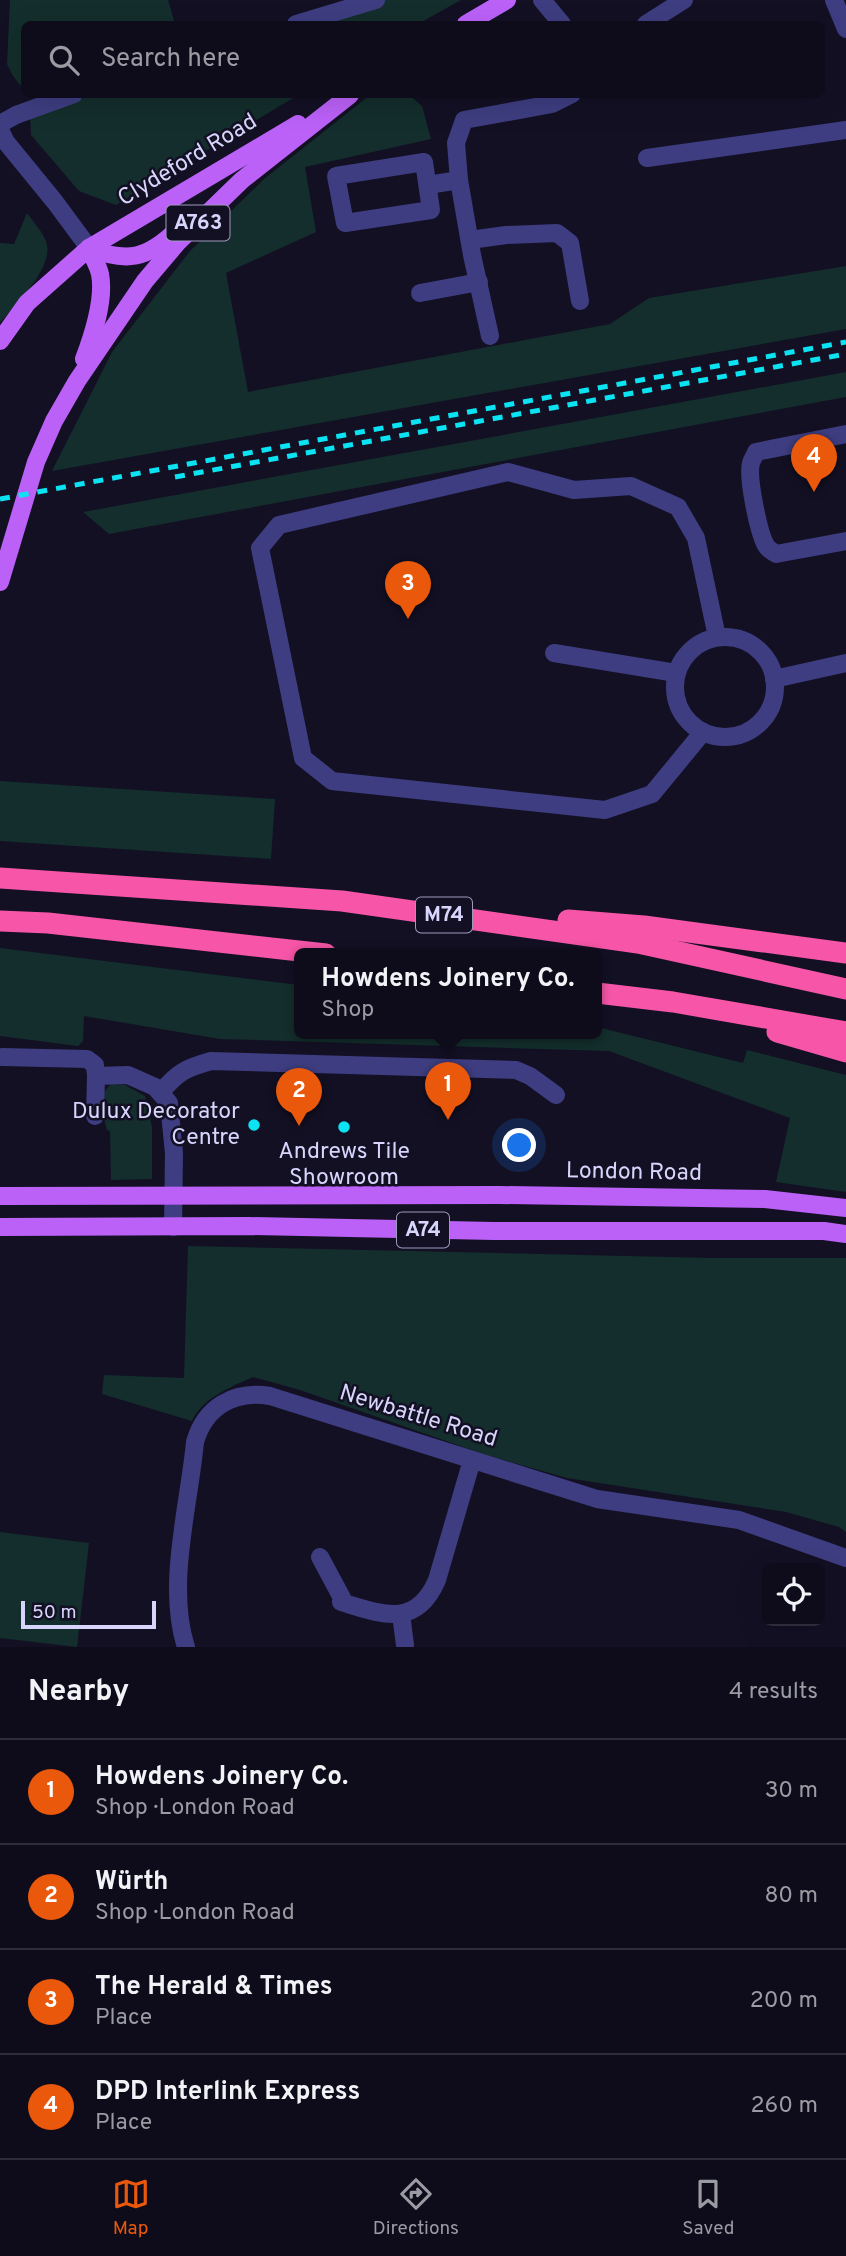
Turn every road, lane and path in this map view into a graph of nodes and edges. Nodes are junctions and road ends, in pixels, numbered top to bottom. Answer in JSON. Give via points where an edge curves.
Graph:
{"nodes":[{"id":1,"x":376,"y":0,"type":"edge"},
{"id":2,"x":507,"y":0,"type":"edge"},
{"id":3,"x":542,"y":0,"type":"edge"},
{"id":4,"x":684,"y":0,"type":"edge"},
{"id":5,"x":834,"y":0,"type":"edge"},
{"id":6,"x":844,"y":20,"type":"edge"},
{"id":7,"x":306,"y":21,"type":"edge"},
{"id":8,"x":471,"y":21,"type":"edge"},
{"id":9,"x":560,"y":21,"type":"edge"},
{"id":10,"x":651,"y":21,"type":"edge"},
{"id":11,"x":63,"y":98,"type":"edge"},
{"id":12,"x":343,"y":98,"type":"edge"},
{"id":13,"x":345,"y":98,"type":"edge"},
{"id":14,"x":564,"y":98,"type":"edge"},
{"id":15,"x":0,"y":124,"type":"edge"},
{"id":16,"x":0,"y":130,"type":"edge"},
{"id":17,"x":846,"y":130,"type":"edge"},
{"id":18,"x":647,"y":158,"type":"dead end"},
{"id":19,"x":242,"y":180,"type":"junction"},
{"id":20,"x":459,"y":180,"type":"junction"},
{"id":21,"x":428,"y":186,"type":"junction"},
{"id":22,"x":470,"y":240,"type":"junction"},
{"id":23,"x":89,"y":248,"type":"junction"},
{"id":24,"x":478,"y":282,"type":"junction"},
{"id":25,"x":420,"y":293,"type":"dead end"},
{"id":26,"x":580,"y":301,"type":"dead end"},
{"id":27,"x":490,"y":336,"type":"dead end"},
{"id":28,"x":0,"y":341,"type":"edge"},
{"id":29,"x":77,"y":381,"type":"junction"},
{"id":30,"x":846,"y":434,"type":"edge"},
{"id":31,"x":846,"y":541,"type":"edge"},
{"id":32,"x":0,"y":582,"type":"edge"},
{"id":33,"x":716,"y":637,"type":"junction"},
{"id":34,"x":555,"y":653,"type":"dead end"},
{"id":35,"x":846,"y":663,"type":"edge"},
{"id":36,"x":676,"y":673,"type":"junction"},
{"id":37,"x":774,"y":679,"type":"junction"},
{"id":38,"x":703,"y":732,"type":"junction"},
{"id":39,"x":0,"y":878,"type":"edge"},
{"id":40,"x":342,"y":901,"type":"junction"},
{"id":41,"x":0,"y":920,"type":"edge"},
{"id":42,"x":294,"y":950,"type":"edge"},
{"id":43,"x":846,"y":953,"type":"edge"},
{"id":44,"x":846,"y":989,"type":"edge"},
{"id":45,"x":602,"y":994,"type":"edge"},
{"id":46,"x":673,"y":1002,"type":"junction"},
{"id":47,"x":846,"y":1032,"type":"edge"},
{"id":48,"x":846,"y":1052,"type":"edge"},
{"id":49,"x":2,"y":1057,"type":"dead end"},
{"id":50,"x":96,"y":1076,"type":"junction"},
{"id":51,"x":161,"y":1092,"type":"junction"},
{"id":52,"x":556,"y":1095,"type":"dead end"},
{"id":53,"x":95,"y":1115,"type":"dead end"},
{"id":54,"x":0,"y":1196,"type":"edge"},
{"id":55,"x":172,"y":1196,"type":"junction"},
{"id":56,"x":846,"y":1208,"type":"edge"},
{"id":57,"x":0,"y":1227,"type":"edge"},
{"id":58,"x":173,"y":1227,"type":"junction"},
{"id":59,"x":846,"y":1234,"type":"edge"},
{"id":60,"x":472,"y":1460,"type":"junction"},
{"id":61,"x":320,"y":1557,"type":"dead end"},
{"id":62,"x":846,"y":1558,"type":"edge"},
{"id":63,"x":401,"y":1614,"type":"junction"},
{"id":64,"x":405,"y":1645,"type":"edge"},
{"id":65,"x":186,"y":1647,"type":"edge"}],
"edges":[{"from":1,"to":7,"type":"street"},
{"from":2,"to":8,"type":"main road"},
{"from":3,"to":9,"type":"street"},
{"from":4,"to":10,"type":"street"},
{"from":5,"to":6,"type":"street"},
{"from":11,"to":15,"type":"street"},
{"from":12,"to":23,"type":"main road","name":"Clydeford Road","number":"A763"},
{"from":13,"to":19,"type":"main road","name":"Clydeford Road","number":"A763"},
{"from":14,"to":20,"type":"street","via":[[464,120],[456,143]]},
{"from":16,"to":23,"type":"street"},
{"from":17,"to":18,"type":"street"},
{"from":19,"to":23,"type":"main road","via":[[207,200],[163,244],[138,256],[110,257]]},
{"from":19,"to":29,"type":"main road","name":"Clydeford Road","number":"A763","via":[[145,281]]},
{"from":20,"to":21,"type":"street"},
{"from":20,"to":22,"type":"street"},
{"from":21,"to":21,"type":"street","via":[[424,162],[336,176],[345,223],[431,210]]},
{"from":22,"to":24,"type":"street"},
{"from":22,"to":26,"type":"street","via":[[557,233],[570,243]]},
{"from":23,"to":28,"type":"main road","number":"A763","via":[[27,303]]},
{"from":23,"to":29,"type":"main road","via":[[100,274],[99,300],[96,327]]},
{"from":24,"to":25,"type":"street"},
{"from":24,"to":27,"type":"street"},
{"from":29,"to":32,"type":"main road","number":"A763","via":[[36,462]]},
{"from":30,"to":31,"type":"street","via":[[756,452],[750,476],[767,548],[776,554]]},
{"from":33,"to":36,"type":"street","via":[[691,649]]},
{"from":33,"to":37,"type":"street","via":[[748,642],[760,651]]},
{"from":33,"to":38,"type":"street","via":[[695,538],[678,507],[631,486],[574,490],[508,472],[279,525],[260,548],[303,758],[332,780],[606,810],[652,794]]},
{"from":34,"to":36,"type":"street"},
{"from":35,"to":37,"type":"street"},
{"from":36,"to":38,"type":"street","via":[[676,701],[687,719]]},
{"from":37,"to":38,"type":"street","via":[[772,702],[761,722],[734,736]]},
{"from":39,"to":40,"type":"highway","number":"M74"},
{"from":40,"to":43,"type":"highway","number":"M74","via":[[644,926]]},
{"from":40,"to":44,"type":"highway","number":"M74","via":[[638,943]]},
{"from":41,"to":42,"type":"highway"},
{"from":45,"to":46,"type":"highway"},
{"from":46,"to":47,"type":"highway"},
{"from":46,"to":48,"type":"highway"},
{"from":49,"to":50,"type":"street","via":[[87,1059],[95,1065]]},
{"from":50,"to":51,"type":"street","via":[[128,1075]]},
{"from":50,"to":53,"type":"street"},
{"from":51,"to":52,"type":"street","via":[[185,1068],[211,1061],[516,1070]]},
{"from":51,"to":55,"type":"street","via":[[169,1102]]},
{"from":54,"to":55,"type":"main road","name":"London Road","number":"A74"},
{"from":55,"to":56,"type":"main road","name":"London Road","number":"A74","via":[[765,1199]]},
{"from":55,"to":58,"type":"street"},
{"from":57,"to":58,"type":"main road","number":"A74"},
{"from":58,"to":59,"type":"main road","number":"A74"},
{"from":60,"to":62,"type":"street","name":"Newbattle Road","via":[[597,1499],[739,1520]]},
{"from":60,"to":63,"type":"street","via":[[432,1590],[418,1606]]},
{"from":60,"to":65,"type":"street","name":"Newbattle Road","via":[[270,1396],[247,1394],[216,1407],[202,1423],[195,1442],[177,1589]]},
{"from":61,"to":63,"type":"street","via":[[341,1602],[382,1615]]},
{"from":63,"to":64,"type":"street"}]}
